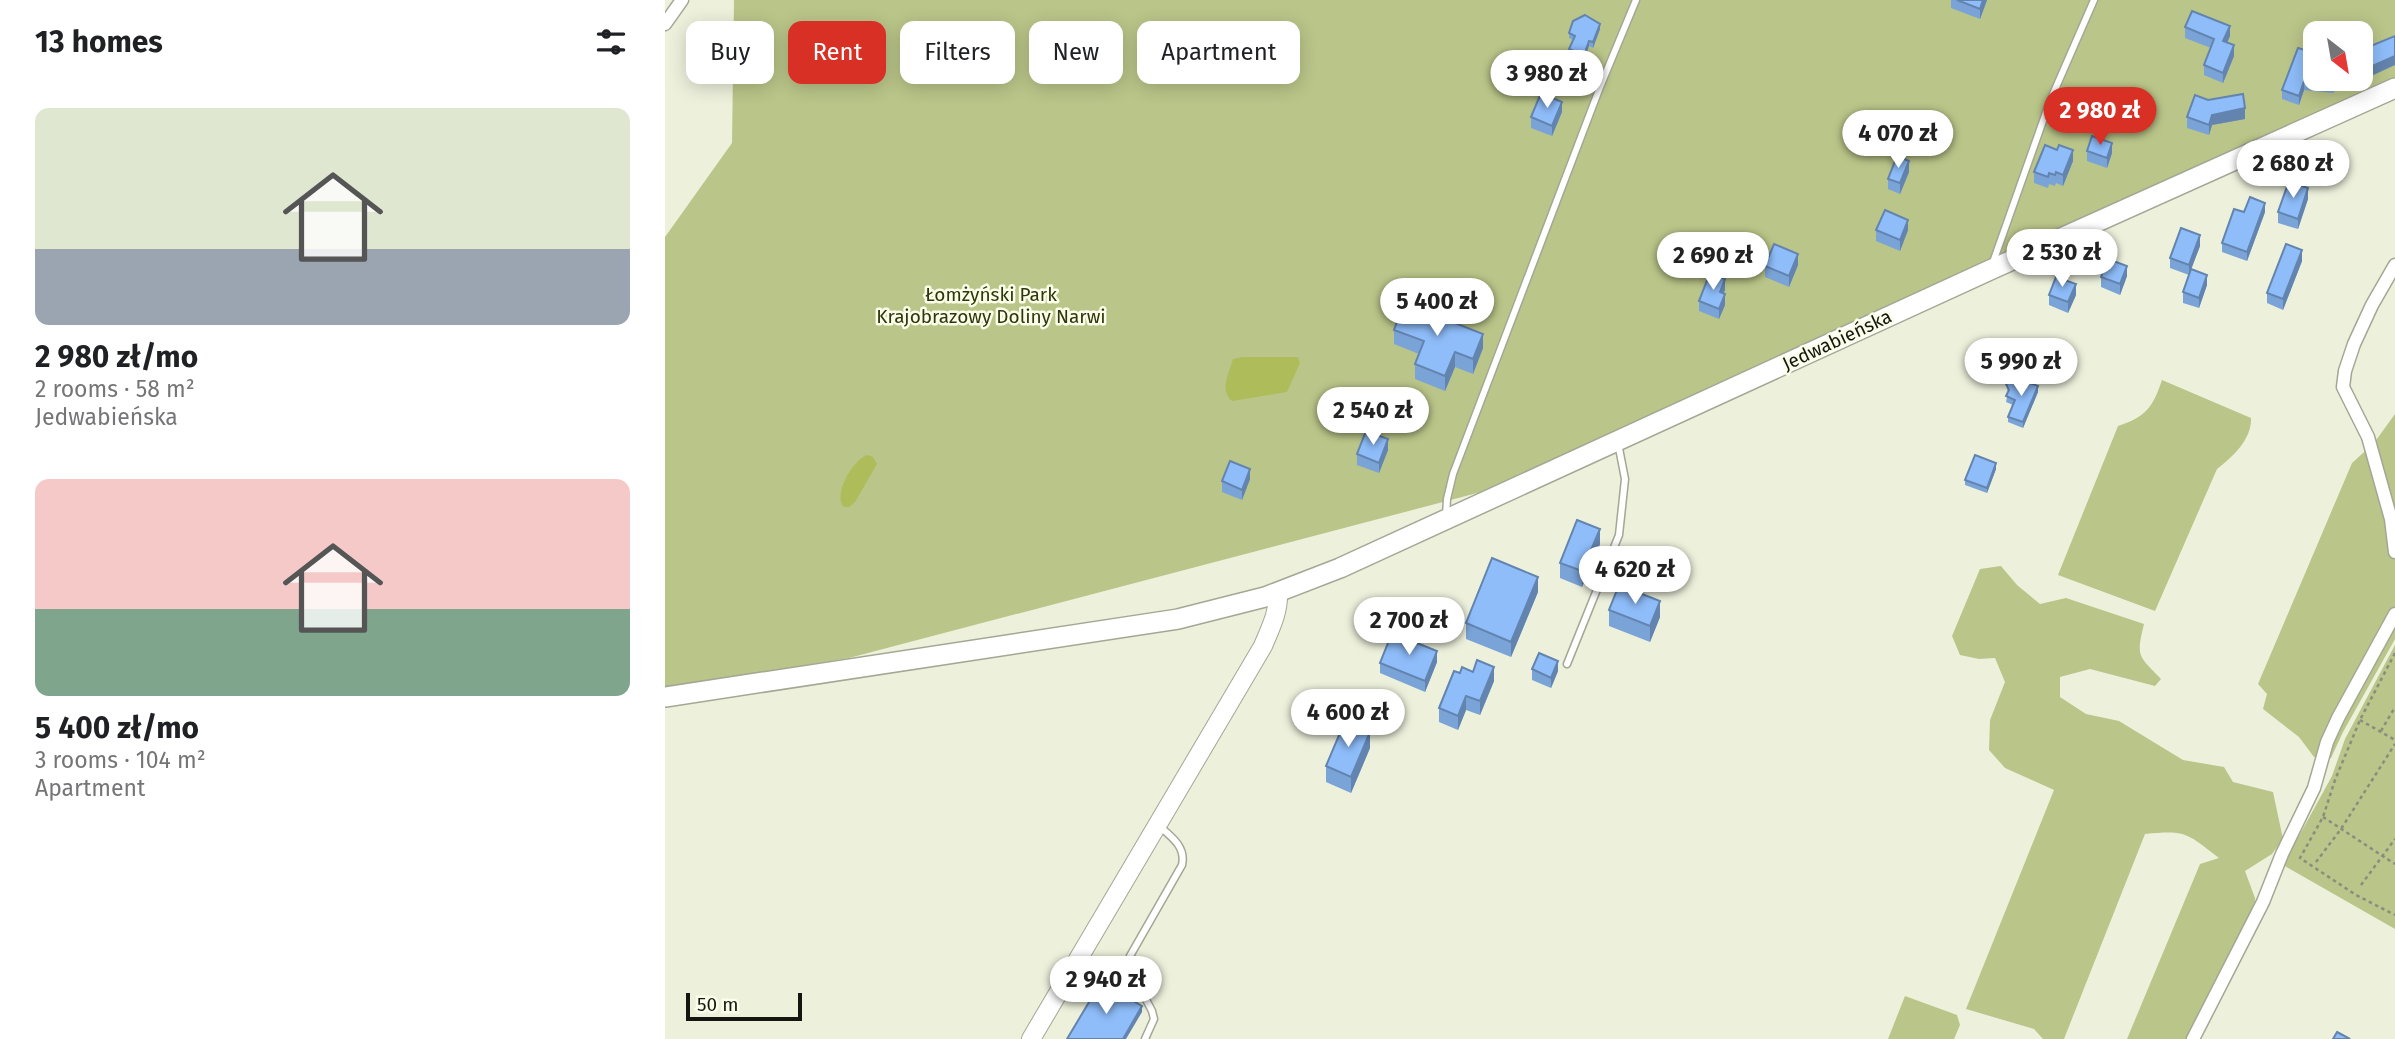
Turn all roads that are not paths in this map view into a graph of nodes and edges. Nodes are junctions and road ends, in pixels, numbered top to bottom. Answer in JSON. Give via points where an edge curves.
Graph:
{"nodes":[{"id":1,"x":682,"y":0,"type":"edge"},
{"id":2,"x":1636,"y":0,"type":"edge"},
{"id":3,"x":2094,"y":0,"type":"edge"},
{"id":4,"x":665,"y":24,"type":"edge"},
{"id":5,"x":2395,"y":88,"type":"edge"},
{"id":6,"x":2395,"y":265,"type":"edge"},
{"id":7,"x":1990,"y":270,"type":"junction"},
{"id":8,"x":1617,"y":441,"type":"junction"},
{"id":9,"x":1446,"y":518,"type":"junction"},
{"id":10,"x":2395,"y":552,"type":"edge"},
{"id":11,"x":1278,"y":593,"type":"junction"},
{"id":12,"x":2395,"y":614,"type":"edge"},
{"id":13,"x":1567,"y":664,"type":"dead end"},
{"id":14,"x":665,"y":697,"type":"edge"},
{"id":15,"x":1158,"y":825,"type":"junction"},
{"id":16,"x":1031,"y":1039,"type":"edge"},
{"id":17,"x":1145,"y":1039,"type":"edge"},
{"id":18,"x":2193,"y":1039,"type":"edge"}],
"edges":[{"from":1,"to":4,"type":"street"},
{"from":2,"to":9,"type":"lane","via":[[1453,474]]},
{"from":3,"to":7,"type":"lane","via":[[2050,102]]},
{"from":5,"to":7,"type":"main road","name":"Jedwabieńska"},
{"from":6,"to":10,"type":"street","via":[[2354,344],[2343,387],[2368,436],[2391,519]]},
{"from":7,"to":8,"type":"main road","name":"Jedwabieńska"},
{"from":8,"to":9,"type":"main road","name":"Jedwabieńska"},
{"from":8,"to":13,"type":"lane","via":[[1625,479],[1619,535]]},
{"from":9,"to":11,"type":"main road","name":"Jedwabieńska"},
{"from":11,"to":14,"type":"main road","name":"Jedwabieńska","via":[[1158,623]]},
{"from":11,"to":15,"type":"main road","via":[[1279,603],[1263,646]]},
{"from":12,"to":18,"type":"street","via":[[2338,718],[2314,788],[2263,902]]},
{"from":15,"to":16,"type":"main road"},
{"from":15,"to":17,"type":"lane","via":[[1179,846],[1183,859],[1130,956],[1130,969],[1154,1019]]}]}
